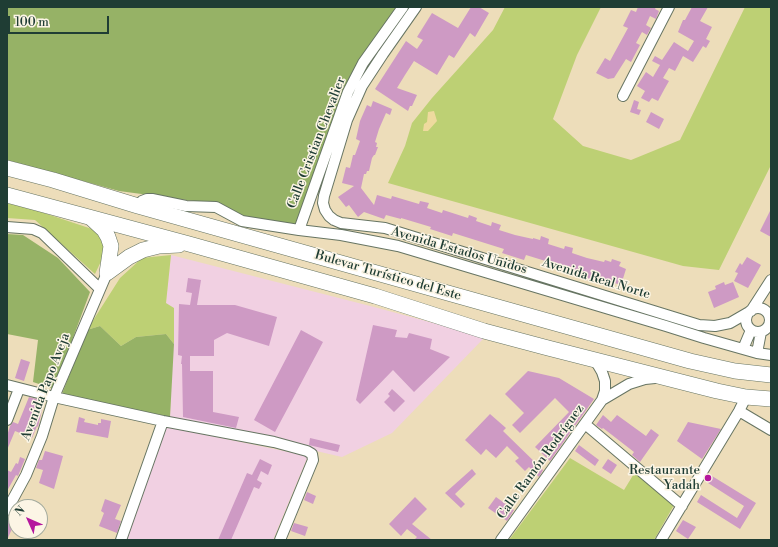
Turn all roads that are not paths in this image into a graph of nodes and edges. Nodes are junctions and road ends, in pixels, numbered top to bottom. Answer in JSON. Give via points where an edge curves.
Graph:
{"nodes":[{"id":1,"x":402,"y":7,"type":"edge"},
{"id":2,"x":416,"y":7,"type":"edge"},
{"id":3,"x":669,"y":7,"type":"edge"},
{"id":4,"x":623,"y":96,"type":"dead end"},
{"id":5,"x":7,"y":168,"type":"edge"},
{"id":6,"x":7,"y":195,"type":"edge"},
{"id":7,"x":138,"y":206,"type":"junction"},
{"id":8,"x":91,"y":218,"type":"junction"},
{"id":9,"x":7,"y":227,"type":"edge"},
{"id":10,"x":299,"y":230,"type":"junction"},
{"id":11,"x":189,"y":244,"type":"junction"},
{"id":12,"x":107,"y":273,"type":"junction"},
{"id":13,"x":770,"y":283,"type":"edge"},
{"id":14,"x":100,"y":289,"type":"junction"},
{"id":15,"x":750,"y":311,"type":"junction"},
{"id":16,"x":736,"y":320,"type":"junction"},
{"id":17,"x":768,"y":323,"type":"edge"},
{"id":18,"x":748,"y":327,"type":"junction"},
{"id":19,"x":743,"y":349,"type":"junction"},
{"id":20,"x":757,"y":352,"type":"junction"},
{"id":21,"x":771,"y":355,"type":"edge"},
{"id":22,"x":595,"y":360,"type":"junction"},
{"id":23,"x":771,"y":375,"type":"edge"},
{"id":24,"x":662,"y":377,"type":"junction"},
{"id":25,"x":7,"y":385,"type":"edge"},
{"id":26,"x":19,"y":389,"type":"junction"},
{"id":27,"x":746,"y":397,"type":"junction"},
{"id":28,"x":54,"y":398,"type":"junction"},
{"id":29,"x":771,"y":399,"type":"edge"},
{"id":30,"x":602,"y":400,"type":"junction"},
{"id":31,"x":739,"y":411,"type":"junction"},
{"id":32,"x":7,"y":420,"type":"edge"},
{"id":33,"x":163,"y":421,"type":"junction"},
{"id":34,"x":585,"y":424,"type":"junction"},
{"id":35,"x":771,"y":430,"type":"edge"},
{"id":36,"x":682,"y":506,"type":"junction"},
{"id":37,"x":7,"y":510,"type":"edge"},
{"id":38,"x":121,"y":540,"type":"edge"},
{"id":39,"x":280,"y":540,"type":"edge"},
{"id":40,"x":501,"y":540,"type":"edge"},
{"id":41,"x":661,"y":540,"type":"edge"}],
"edges":[{"from":1,"to":10,"type":"street","name":"Calle Cristian Chevalier","via":[[363,63],[348,92]]},
{"from":2,"to":16,"type":"street","name":"Avenida Real Norte","via":[[362,86],[347,120],[324,196],[323,203],[329,216],[340,223],[393,231],[699,325],[715,326]]},
{"from":3,"to":4,"type":"street"},
{"from":5,"to":7,"type":"highway","name":"Bulevar Turístico del Este"},
{"from":6,"to":8,"type":"highway","name":"Bulevar Turístico del Este"},
{"from":7,"to":10,"type":"street","name":"Avenida Estados Unidos","via":[[147,199],[152,199],[186,206],[216,207],[242,221]]},
{"from":7,"to":23,"type":"highway","name":"Bulevar Turístico del Este","via":[[690,361],[735,371]]},
{"from":8,"to":11,"type":"highway","name":"Bulevar Turístico del Este"},
{"from":8,"to":12,"type":"highway","via":[[104,230],[111,246]]},
{"from":9,"to":14,"type":"street","via":[[34,229],[42,233]]},
{"from":10,"to":19,"type":"street","name":"Avenida Estados Unidos","via":[[398,246]]},
{"from":11,"to":12,"type":"highway","via":[[143,250]]},
{"from":11,"to":22,"type":"highway","name":"Bulevar Turístico del Este","via":[[375,296],[484,331]]},
{"from":12,"to":14,"type":"street","name":"Avenida Papo Aveja"},
{"from":13,"to":15,"type":"street"},
{"from":13,"to":17,"type":"street","via":[[767,298]]},
{"from":14,"to":28,"type":"street","name":"Avenida Papo Aveja"},
{"from":15,"to":16,"type":"street","name":"Avenida Real Norte"},
{"from":15,"to":17,"type":"street","via":[[762,309]]},
{"from":15,"to":18,"type":"street","via":[[746,316]]},
{"from":16,"to":18,"type":"street"},
{"from":17,"to":18,"type":"street","via":[[754,332]]},
{"from":17,"to":20,"type":"street"},
{"from":18,"to":19,"type":"street"},
{"from":19,"to":20,"type":"street","name":"Avenida Estados Unidos"},
{"from":20,"to":21,"type":"street","name":"Avenida Estados Unidos"},
{"from":22,"to":24,"type":"highway","name":"Bulevar Turístico del Este"},
{"from":22,"to":30,"type":"street","via":[[605,381]]},
{"from":24,"to":27,"type":"highway","name":"Bulevar Turístico del Este"},
{"from":24,"to":30,"type":"street","via":[[629,384]]},
{"from":25,"to":26,"type":"street"},
{"from":26,"to":28,"type":"street"},
{"from":26,"to":32,"type":"street"},
{"from":27,"to":29,"type":"highway","name":"Bulevar Turístico del Este"},
{"from":27,"to":31,"type":"street"},
{"from":28,"to":33,"type":"street"},
{"from":28,"to":37,"type":"street","name":"Avenida Papo Aveja","via":[[26,475]]},
{"from":30,"to":34,"type":"street","name":"Calle Ramón Rodríguez"},
{"from":31,"to":35,"type":"street"},
{"from":31,"to":36,"type":"street"},
{"from":33,"to":38,"type":"street"},
{"from":33,"to":39,"type":"street","via":[[274,442],[312,454],[313,460]]},
{"from":34,"to":36,"type":"street"},
{"from":34,"to":40,"type":"street","name":"Calle Ramón Rodríguez"},
{"from":36,"to":41,"type":"street"}]}
